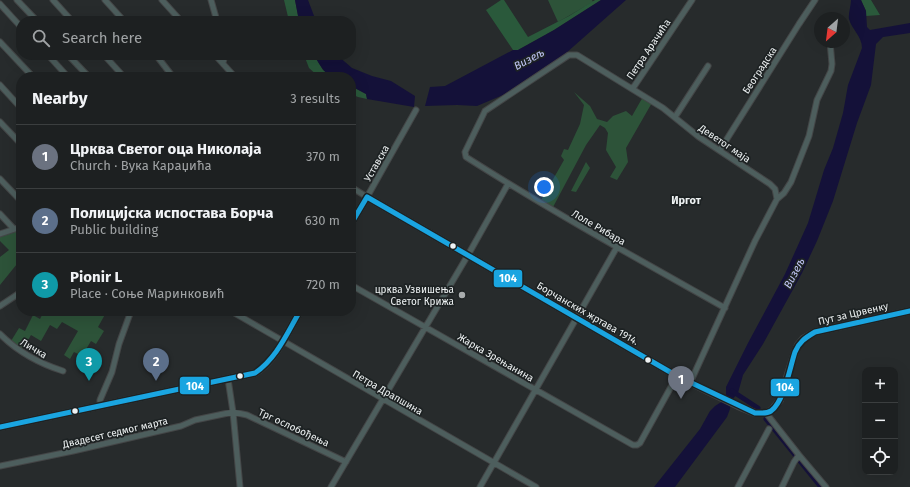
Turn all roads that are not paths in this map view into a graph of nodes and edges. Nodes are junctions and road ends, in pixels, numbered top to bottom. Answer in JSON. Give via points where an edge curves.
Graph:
{"nodes":[{"id":1,"x":17,"y":0,"type":"edge"},
{"id":2,"x":53,"y":0,"type":"edge"},
{"id":3,"x":105,"y":0,"type":"edge"},
{"id":4,"x":162,"y":0,"type":"edge"},
{"id":5,"x":211,"y":0,"type":"edge"},
{"id":6,"x":692,"y":0,"type":"edge"},
{"id":7,"x":816,"y":0,"type":"edge"},
{"id":8,"x":0,"y":4,"type":"edge"},
{"id":9,"x":32,"y":16,"type":"edge"},
{"id":10,"x":67,"y":16,"type":"edge"},
{"id":11,"x":119,"y":16,"type":"edge"},
{"id":12,"x":176,"y":16,"type":"edge"},
{"id":13,"x":216,"y":16,"type":"edge"},
{"id":14,"x":16,"y":21,"type":"edge"},
{"id":15,"x":0,"y":42,"type":"edge"},
{"id":16,"x":831,"y":48,"type":"edge"},
{"id":17,"x":16,"y":59,"type":"edge"},
{"id":18,"x":17,"y":60,"type":"edge"},
{"id":19,"x":53,"y":60,"type":"edge"},
{"id":20,"x":73,"y":60,"type":"edge"},
{"id":21,"x":109,"y":60,"type":"edge"},
{"id":22,"x":160,"y":60,"type":"edge"},
{"id":23,"x":220,"y":60,"type":"edge"},
{"id":24,"x":225,"y":60,"type":"edge"},
{"id":25,"x":223,"y":63,"type":"junction"},
{"id":26,"x":708,"y":66,"type":"dead end"},
{"id":27,"x":28,"y":72,"type":"edge"},
{"id":28,"x":63,"y":72,"type":"edge"},
{"id":29,"x":84,"y":72,"type":"edge"},
{"id":30,"x":119,"y":72,"type":"edge"},
{"id":31,"x":168,"y":72,"type":"edge"},
{"id":32,"x":231,"y":72,"type":"edge"},
{"id":33,"x":0,"y":85,"type":"edge"},
{"id":34,"x":633,"y":88,"type":"junction"},
{"id":35,"x":16,"y":103,"type":"edge"},
{"id":36,"x":416,"y":110,"type":"dead end"},
{"id":37,"x":675,"y":117,"type":"junction"},
{"id":38,"x":0,"y":122,"type":"edge"},
{"id":39,"x":16,"y":139,"type":"edge"},
{"id":40,"x":720,"y":150,"type":"junction"},
{"id":41,"x":466,"y":157,"type":"joint"},
{"id":42,"x":0,"y":179,"type":"edge"},
{"id":43,"x":508,"y":184,"type":"junction"},
{"id":44,"x":356,"y":190,"type":"edge"},
{"id":45,"x":16,"y":196,"type":"edge"},
{"id":46,"x":367,"y":197,"type":"junction"},
{"id":47,"x":777,"y":199,"type":"junction"},
{"id":48,"x":0,"y":214,"type":"edge"},
{"id":49,"x":356,"y":216,"type":"edge"},
{"id":50,"x":14,"y":229,"type":"joint"},
{"id":51,"x":0,"y":234,"type":"edge"},
{"id":52,"x":617,"y":247,"type":"junction"},
{"id":53,"x":468,"y":255,"type":"junction"},
{"id":54,"x":356,"y":288,"type":"edge"},
{"id":55,"x":16,"y":295,"type":"edge"},
{"id":56,"x":0,"y":306,"type":"edge"},
{"id":57,"x":725,"y":308,"type":"junction"},
{"id":58,"x":910,"y":311,"type":"edge"},
{"id":59,"x":129,"y":316,"type":"edge"},
{"id":60,"x":240,"y":316,"type":"edge"},
{"id":61,"x":297,"y":316,"type":"edge"},
{"id":62,"x":577,"y":318,"type":"junction"},
{"id":63,"x":425,"y":327,"type":"junction"},
{"id":64,"x":0,"y":334,"type":"edge"},
{"id":65,"x":282,"y":341,"type":"junction"},
{"id":66,"x":63,"y":371,"type":"dead end"},
{"id":67,"x":677,"y":376,"type":"junction"},
{"id":68,"x":228,"y":379,"type":"junction"},
{"id":69,"x":690,"y":383,"type":"junction"},
{"id":70,"x":535,"y":390,"type":"junction"},
{"id":71,"x":383,"y":399,"type":"junction"},
{"id":72,"x":100,"y":405,"type":"junction"},
{"id":73,"x":233,"y":412,"type":"junction"},
{"id":74,"x":766,"y":412,"type":"junction"},
{"id":75,"x":0,"y":427,"type":"edge"},
{"id":76,"x":769,"y":429,"type":"dead end"},
{"id":77,"x":797,"y":457,"type":"junction"},
{"id":78,"x":346,"y":462,"type":"junction"},
{"id":79,"x":494,"y":463,"type":"junction"},
{"id":80,"x":0,"y":466,"type":"edge"},
{"id":81,"x":240,"y":487,"type":"edge"},
{"id":82,"x":331,"y":487,"type":"edge"},
{"id":83,"x":480,"y":487,"type":"edge"},
{"id":84,"x":536,"y":487,"type":"edge"},
{"id":85,"x":738,"y":487,"type":"edge"},
{"id":86,"x":782,"y":487,"type":"edge"},
{"id":87,"x":826,"y":487,"type":"edge"}],
"edges":[{"from":1,"to":9,"type":"street"},
{"from":2,"to":10,"type":"street"},
{"from":3,"to":11,"type":"street"},
{"from":4,"to":12,"type":"street"},
{"from":5,"to":13,"type":"street"},
{"from":6,"to":34,"type":"street","name":"Петра Арачића"},
{"from":7,"to":40,"type":"street","name":"Београдска"},
{"from":8,"to":14,"type":"street"},
{"from":15,"to":17,"type":"street"},
{"from":16,"to":47,"type":"street","via":[[831,71],[817,100],[807,142],[791,182]]},
{"from":18,"to":27,"type":"street"},
{"from":19,"to":28,"type":"street"},
{"from":20,"to":29,"type":"street"},
{"from":21,"to":30,"type":"street"},
{"from":22,"to":31,"type":"street"},
{"from":23,"to":25,"type":"street"},
{"from":24,"to":25,"type":"street"},
{"from":25,"to":32,"type":"street"},
{"from":26,"to":37,"type":"street"},
{"from":33,"to":35,"type":"street"},
{"from":34,"to":37,"type":"street","name":"Деветог маја"},
{"from":34,"to":41,"type":"street","name":"Деветог маја","via":[[581,57],[571,55],[485,111],[465,152]]},
{"from":36,"to":46,"type":"street","name":"Уставска"},
{"from":37,"to":40,"type":"street","name":"Деветог маја"},
{"from":38,"to":39,"type":"street"},
{"from":40,"to":47,"type":"street","name":"Деветог маја","via":[[773,186]]},
{"from":41,"to":43,"type":"street","name":"Лоле Рибара"},
{"from":42,"to":45,"type":"street"},
{"from":43,"to":52,"type":"street","name":"Лоле Рибара"},
{"from":43,"to":53,"type":"street"},
{"from":44,"to":46,"type":"street","name":"Борчанских жртава 1914."},
{"from":46,"to":49,"type":"street","name":"Уставска"},
{"from":46,"to":53,"type":"street","name":"Борчанских жртава 1914."},
{"from":47,"to":57,"type":"street"},
{"from":48,"to":50,"type":"street"},
{"from":50,"to":51,"type":"street"},
{"from":52,"to":57,"type":"street","name":"Лоле Рибара"},
{"from":52,"to":62,"type":"street"},
{"from":53,"to":62,"type":"street","name":"Борчанских жртава 1914."},
{"from":53,"to":63,"type":"street"},
{"from":54,"to":63,"type":"street","name":"Жарка Зрењанина"},
{"from":55,"to":56,"type":"street"},
{"from":57,"to":69,"type":"street"},
{"from":58,"to":74,"type":"street","name":"Пут за Црвенку","via":[[821,330],[803,339],[795,352],[780,400],[772,410]]},
{"from":59,"to":72,"type":"street"},
{"from":60,"to":65,"type":"street","name":"Петра Драпшина"},
{"from":61,"to":65,"type":"street"},
{"from":62,"to":67,"type":"street","name":"Борчанских жртава 1914."},
{"from":62,"to":70,"type":"street"},
{"from":63,"to":70,"type":"street","name":"Жарка Зрењанина"},
{"from":63,"to":71,"type":"street"},
{"from":64,"to":66,"type":"street","name":"Личка","via":[[31,358]]},
{"from":65,"to":68,"type":"street","via":[[263,368],[251,374]]},
{"from":65,"to":71,"type":"street","name":"Петра Драпшина"},
{"from":67,"to":69,"type":"street","name":"Борчанских жртава 1914."},
{"from":67,"to":70,"type":"street","name":"Жарка Зрењанина","via":[[637,445]]},
{"from":68,"to":72,"type":"street"},
{"from":68,"to":73,"type":"street"},
{"from":69,"to":74,"type":"street","name":"Борчанских жртава 1914.","via":[[755,413]]},
{"from":70,"to":79,"type":"street"},
{"from":71,"to":78,"type":"street"},
{"from":71,"to":79,"type":"street","name":"Петра Драпшина"},
{"from":72,"to":75,"type":"street"},
{"from":73,"to":78,"type":"street","name":"Трг ослобођења","via":[[254,418]]},
{"from":73,"to":80,"type":"street","name":"Двадесет седмог марта"},
{"from":73,"to":81,"type":"street"},
{"from":74,"to":77,"type":"street"},
{"from":76,"to":85,"type":"street"},
{"from":77,"to":86,"type":"street"},
{"from":77,"to":87,"type":"street"},
{"from":78,"to":82,"type":"street"},
{"from":79,"to":83,"type":"street"},
{"from":79,"to":84,"type":"street","name":"Петра Драпшина"}]}
